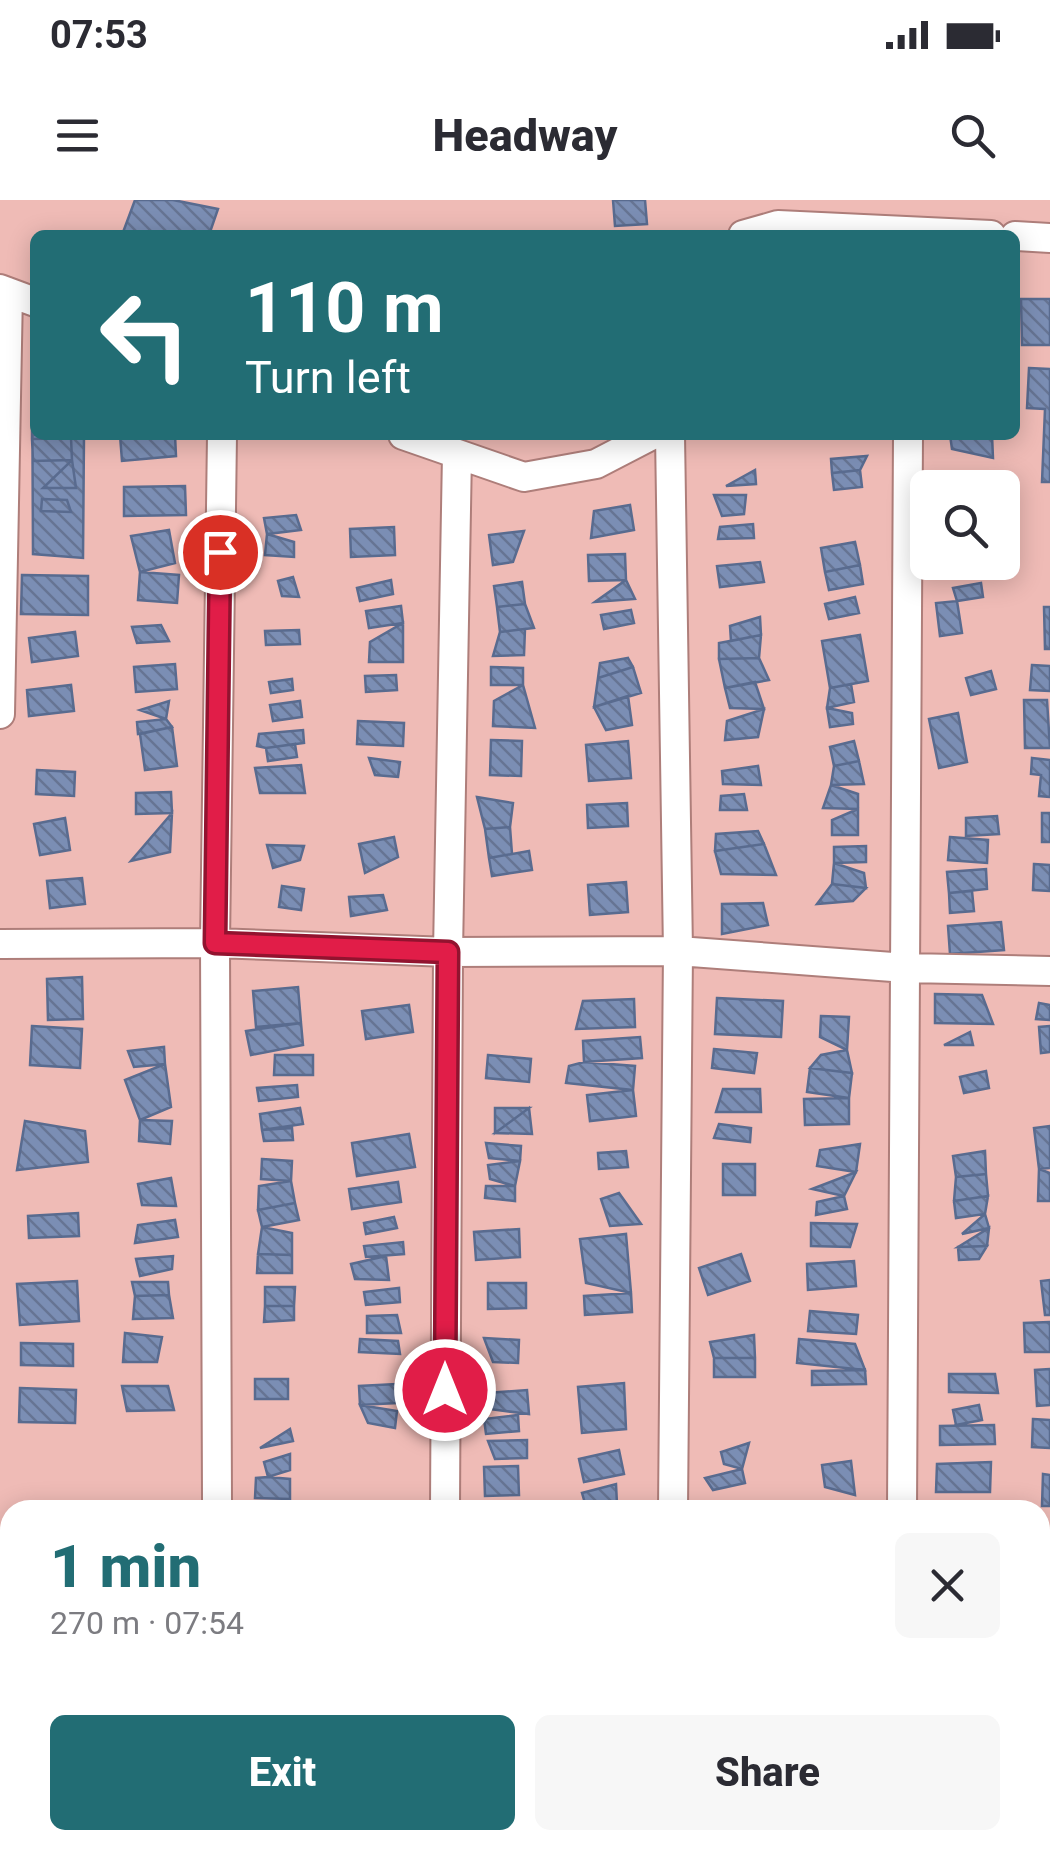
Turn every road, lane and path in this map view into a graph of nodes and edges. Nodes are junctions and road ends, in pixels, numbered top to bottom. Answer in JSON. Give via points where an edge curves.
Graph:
{"nodes":[{"id":1,"x":760,"y":230,"type":"edge"},
{"id":2,"x":860,"y":230,"type":"edge"},
{"id":3,"x":1020,"y":236,"type":"edge"},
{"id":4,"x":1050,"y":238,"type":"edge"},
{"id":5,"x":4,"y":291,"type":"edge"},
{"id":6,"x":30,"y":300,"type":"edge"},
{"id":7,"x":222,"y":440,"type":"edge"},
{"id":8,"x":418,"y":440,"type":"edge"},
{"id":9,"x":642,"y":440,"type":"edge"},
{"id":10,"x":670,"y":440,"type":"edge"},
{"id":11,"x":908,"y":440,"type":"edge"},
{"id":12,"x":457,"y":454,"type":"junction"},
{"id":13,"x":0,"y":714,"type":"edge"},
{"id":14,"x":215,"y":943,"type":"junction"},
{"id":15,"x":0,"y":944,"type":"edge"},
{"id":16,"x":678,"y":951,"type":"junction"},
{"id":17,"x":448,"y":952,"type":"junction"},
{"id":18,"x":906,"y":968,"type":"junction"},
{"id":19,"x":1050,"y":971,"type":"edge"},
{"id":20,"x":217,"y":1500,"type":"dead end"},
{"id":21,"x":444,"y":1500,"type":"edge"},
{"id":22,"x":672,"y":1500,"type":"edge"},
{"id":23,"x":902,"y":1500,"type":"edge"}],
"edges":[{"from":1,"to":2,"type":"street"},
{"from":3,"to":4,"type":"street"},
{"from":5,"to":6,"type":"street"},
{"from":5,"to":13,"type":"street"},
{"from":7,"to":14,"type":"street"},
{"from":8,"to":12,"type":"street"},
{"from":9,"to":12,"type":"street","via":[[596,464],[524,477]]},
{"from":10,"to":16,"type":"street"},
{"from":11,"to":18,"type":"street"},
{"from":12,"to":17,"type":"street"},
{"from":14,"to":15,"type":"street"},
{"from":14,"to":17,"type":"street"},
{"from":14,"to":20,"type":"street"},
{"from":16,"to":17,"type":"street"},
{"from":16,"to":18,"type":"street"},
{"from":16,"to":22,"type":"street"},
{"from":17,"to":21,"type":"street"},
{"from":18,"to":19,"type":"street"},
{"from":18,"to":23,"type":"street"}]}
